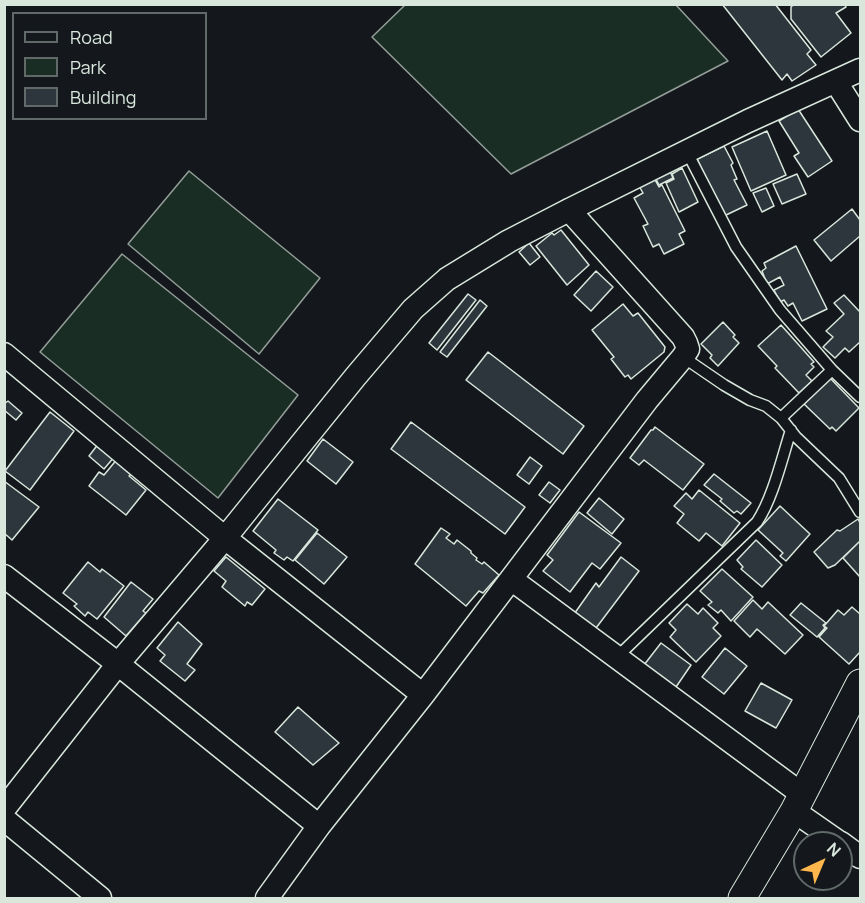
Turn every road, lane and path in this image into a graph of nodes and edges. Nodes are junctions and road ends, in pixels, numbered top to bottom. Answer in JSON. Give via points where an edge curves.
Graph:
{"nodes":[{"id":1,"x":861,"y":70,"type":"edge"},
{"id":2,"x":836,"y":82,"type":"junction"},
{"id":3,"x":861,"y":120,"type":"edge"},
{"id":4,"x":687,"y":152,"type":"junction"},
{"id":5,"x":568,"y":210,"type":"junction"},
{"id":6,"x":4,"y":354,"type":"edge"},
{"id":7,"x":683,"y":357,"type":"junction"},
{"id":8,"x":832,"y":370,"type":"junction"},
{"id":9,"x":861,"y":397,"type":"edge"},
{"id":10,"x":781,"y":418,"type":"junction"},
{"id":11,"x":791,"y":430,"type":"junction"},
{"id":12,"x":861,"y":512,"type":"edge"},
{"id":13,"x":225,"y":538,"type":"junction"},
{"id":14,"x":4,"y":576,"type":"edge"},
{"id":15,"x":511,"y":579,"type":"junction"},
{"id":16,"x":616,"y":658,"type":"junction"},
{"id":17,"x":118,"y":664,"type":"junction"},
{"id":18,"x":861,"y":683,"type":"edge"},
{"id":19,"x":423,"y":695,"type":"junction"},
{"id":20,"x":798,"y":803,"type":"junction"},
{"id":21,"x":4,"y":808,"type":"edge"},
{"id":22,"x":4,"y":819,"type":"edge"},
{"id":23,"x":319,"y":826,"type":"junction"},
{"id":24,"x":828,"y":831,"type":"edge"},
{"id":25,"x":100,"y":898,"type":"edge"},
{"id":26,"x":267,"y":898,"type":"edge"},
{"id":27,"x":742,"y":898,"type":"edge"}],
"edges":[{"from":1,"to":2,"type":"street"},
{"from":2,"to":3,"type":"street"},
{"from":2,"to":4,"type":"street"},
{"from":4,"to":5,"type":"street"},
{"from":4,"to":8,"type":"lane","via":[[736,247],[780,310]]},
{"from":5,"to":7,"type":"street","via":[[687,343]]},
{"from":5,"to":13,"type":"street","via":[[462,269],[413,309]]},
{"from":6,"to":13,"type":"street"},
{"from":7,"to":10,"type":"lane"},
{"from":7,"to":15,"type":"street"},
{"from":8,"to":9,"type":"lane"},
{"from":8,"to":10,"type":"lane"},
{"from":10,"to":11,"type":"lane"},
{"from":11,"to":12,"type":"lane","via":[[839,477]]},
{"from":11,"to":16,"type":"lane","via":[[757,522]]},
{"from":13,"to":17,"type":"street"},
{"from":13,"to":19,"type":"street"},
{"from":14,"to":17,"type":"street"},
{"from":15,"to":16,"type":"street"},
{"from":15,"to":19,"type":"street"},
{"from":16,"to":20,"type":"street"},
{"from":17,"to":21,"type":"street"},
{"from":17,"to":23,"type":"street"},
{"from":18,"to":20,"type":"street"},
{"from":19,"to":23,"type":"street"},
{"from":20,"to":24,"type":"street"},
{"from":20,"to":27,"type":"street"},
{"from":22,"to":25,"type":"street"},
{"from":23,"to":26,"type":"street"}]}
